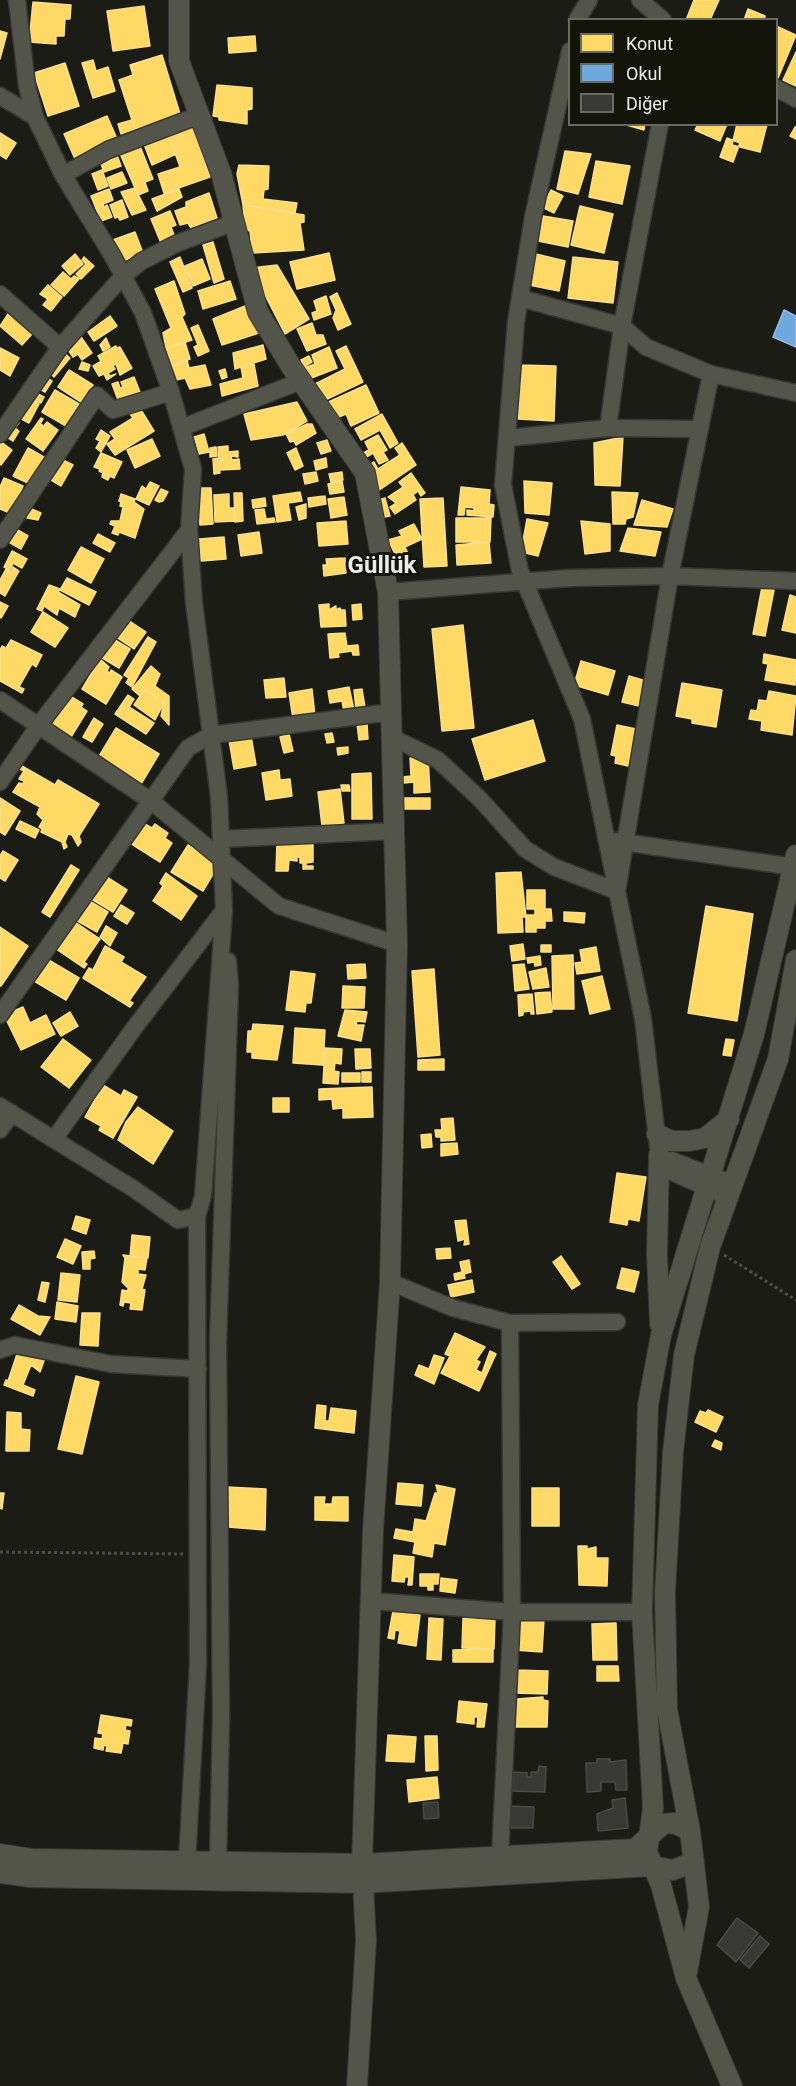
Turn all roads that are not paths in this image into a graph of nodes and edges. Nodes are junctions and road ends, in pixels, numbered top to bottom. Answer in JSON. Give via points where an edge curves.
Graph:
{"nodes":[{"id":1,"x":17,"y":0,"type":"edge"},
{"id":2,"x":179,"y":0,"type":"edge"},
{"id":3,"x":589,"y":0,"type":"edge"},
{"id":4,"x":640,"y":0,"type":"edge"},
{"id":5,"x":578,"y":18,"type":"edge"},
{"id":6,"x":661,"y":18,"type":"edge"},
{"id":7,"x":568,"y":60,"type":"edge"},
{"id":8,"x":778,"y":89,"type":"edge"},
{"id":9,"x":796,"y":99,"type":"edge"},
{"id":10,"x":3,"y":103,"type":"edge"},
{"id":11,"x":200,"y":116,"type":"junction"},
{"id":12,"x":35,"y":117,"type":"junction"},
{"id":13,"x":660,"y":126,"type":"edge"},
{"id":14,"x":63,"y":175,"type":"junction"},
{"id":15,"x":236,"y":222,"type":"junction"},
{"id":16,"x":123,"y":276,"type":"junction"},
{"id":17,"x":0,"y":294,"type":"edge"},
{"id":18,"x":520,"y":298,"type":"junction"},
{"id":19,"x":622,"y":326,"type":"junction"},
{"id":20,"x":60,"y":347,"type":"junction"},
{"id":21,"x":711,"y":374,"type":"junction"},
{"id":22,"x":301,"y":381,"type":"junction"},
{"id":23,"x":171,"y":392,"type":"junction"},
{"id":24,"x":796,"y":393,"type":"edge"},
{"id":25,"x":181,"y":428,"type":"junction"},
{"id":26,"x":608,"y":428,"type":"junction"},
{"id":27,"x":700,"y":429,"type":"junction"},
{"id":28,"x":0,"y":434,"type":"edge"},
{"id":29,"x":507,"y":438,"type":"junction"},
{"id":30,"x":189,"y":530,"type":"junction"},
{"id":31,"x":0,"y":540,"type":"edge"},
{"id":32,"x":670,"y":576,"type":"junction"},
{"id":33,"x":796,"y":580,"type":"edge"},
{"id":34,"x":525,"y":582,"type":"junction"},
{"id":35,"x":388,"y":592,"type":"junction"},
{"id":36,"x":0,"y":700,"type":"edge"},
{"id":37,"x":391,"y":712,"type":"junction"},
{"id":38,"x":39,"y":725,"type":"junction"},
{"id":39,"x":211,"y":735,"type":"junction"},
{"id":40,"x":391,"y":737,"type":"junction"},
{"id":41,"x":0,"y":782,"type":"edge"},
{"id":42,"x":151,"y":801,"type":"junction"},
{"id":43,"x":394,"y":831,"type":"junction"},
{"id":44,"x":221,"y":839,"type":"junction"},
{"id":45,"x":607,"y":839,"type":"junction"},
{"id":46,"x":626,"y":844,"type":"junction"},
{"id":47,"x":222,"y":859,"type":"junction"},
{"id":48,"x":795,"y":861,"type":"edge"},
{"id":49,"x":617,"y":891,"type":"junction"},
{"id":50,"x":224,"y":910,"type":"junction"},
{"id":51,"x":398,"y":944,"type":"junction"},
{"id":52,"x":796,"y":960,"type":"edge"},
{"id":53,"x":0,"y":1015,"type":"edge"},
{"id":54,"x":6,"y":1110,"type":"edge"},
{"id":55,"x":729,"y":1119,"type":"junction"},
{"id":56,"x":0,"y":1130,"type":"edge"},
{"id":57,"x":657,"y":1134,"type":"junction"},
{"id":58,"x":54,"y":1139,"type":"junction"},
{"id":59,"x":659,"y":1155,"type":"junction"},
{"id":60,"x":710,"y":1183,"type":"junction"},
{"id":61,"x":731,"y":1191,"type":"junction"},
{"id":62,"x":197,"y":1216,"type":"junction"},
{"id":63,"x":390,"y":1282,"type":"junction"},
{"id":64,"x":617,"y":1322,"type":"dead end"},
{"id":65,"x":510,"y":1323,"type":"junction"},
{"id":66,"x":661,"y":1335,"type":"junction"},
{"id":67,"x":0,"y":1350,"type":"edge"},
{"id":68,"x":198,"y":1369,"type":"junction"},
{"id":69,"x":372,"y":1601,"type":"junction"},
{"id":70,"x":512,"y":1612,"type":"junction"},
{"id":71,"x":642,"y":1612,"type":"junction"},
{"id":72,"x":690,"y":1831,"type":"junction"},
{"id":73,"x":648,"y":1836,"type":"junction"},
{"id":74,"x":0,"y":1854,"type":"edge"},
{"id":75,"x":500,"y":1856,"type":"junction"},
{"id":76,"x":188,"y":1862,"type":"junction"},
{"id":77,"x":218,"y":1862,"type":"junction"},
{"id":78,"x":694,"y":1862,"type":"junction"},
{"id":79,"x":652,"y":1866,"type":"junction"},
{"id":80,"x":0,"y":1873,"type":"edge"},
{"id":81,"x":362,"y":1874,"type":"junction"},
{"id":82,"x":686,"y":1978,"type":"junction"},
{"id":83,"x":357,"y":2086,"type":"edge"},
{"id":84,"x":732,"y":2086,"type":"edge"}],
"edges":[{"from":1,"to":12,"type":"street","via":[[27,86]]},
{"from":2,"to":11,"type":"street","via":[[179,61]]},
{"from":3,"to":5,"type":"street"},
{"from":4,"to":6,"type":"street"},
{"from":7,"to":18,"type":"street","via":[[533,217]]},
{"from":8,"to":9,"type":"street"},
{"from":10,"to":12,"type":"street"},
{"from":11,"to":14,"type":"street","via":[[108,150]]},
{"from":11,"to":15,"type":"street"},
{"from":12,"to":14,"type":"street"},
{"from":13,"to":19,"type":"street"},
{"from":14,"to":16,"type":"street"},
{"from":15,"to":16,"type":"street","via":[[178,243],[142,261]]},
{"from":15,"to":22,"type":"street","via":[[258,312]]},
{"from":16,"to":20,"type":"street"},
{"from":16,"to":23,"type":"street","via":[[142,313]]},
{"from":17,"to":20,"type":"street"},
{"from":18,"to":19,"type":"street"},
{"from":18,"to":29,"type":"street"},
{"from":19,"to":21,"type":"street","via":[[646,347]]},
{"from":19,"to":26,"type":"street"},
{"from":20,"to":28,"type":"street"},
{"from":21,"to":24,"type":"street"},
{"from":21,"to":27,"type":"street"},
{"from":22,"to":25,"type":"street"},
{"from":22,"to":35,"type":"street","via":[[365,473]]},
{"from":23,"to":25,"type":"street"},
{"from":23,"to":31,"type":"street","via":[[113,410],[97,395]]},
{"from":25,"to":30,"type":"street","via":[[193,469]]},
{"from":26,"to":27,"type":"street"},
{"from":26,"to":29,"type":"street"},
{"from":27,"to":32,"type":"street"},
{"from":29,"to":34,"type":"street","via":[[503,485]]},
{"from":30,"to":38,"type":"street"},
{"from":30,"to":39,"type":"street"},
{"from":32,"to":33,"type":"street"},
{"from":32,"to":34,"type":"street"},
{"from":32,"to":46,"type":"street"},
{"from":34,"to":35,"type":"street"},
{"from":34,"to":45,"type":"street","via":[[582,719]]},
{"from":35,"to":37,"type":"street"},
{"from":36,"to":38,"type":"street"},
{"from":37,"to":39,"type":"street"},
{"from":37,"to":40,"type":"street"},
{"from":38,"to":41,"type":"street"},
{"from":38,"to":42,"type":"street"},
{"from":39,"to":42,"type":"street","via":[[188,748]]},
{"from":39,"to":44,"type":"street"},
{"from":40,"to":43,"type":"street"},
{"from":40,"to":49,"type":"street","via":[[438,760],[525,849],[554,867]]},
{"from":42,"to":47,"type":"street"},
{"from":42,"to":53,"type":"street"},
{"from":43,"to":44,"type":"street"},
{"from":43,"to":51,"type":"street"},
{"from":44,"to":47,"type":"street"},
{"from":45,"to":46,"type":"street"},
{"from":45,"to":49,"type":"street"},
{"from":46,"to":48,"type":"street"},
{"from":46,"to":49,"type":"street"},
{"from":47,"to":50,"type":"street"},
{"from":47,"to":51,"type":"street","via":[[279,906]]},
{"from":48,"to":55,"type":"street","via":[[754,1034]]},
{"from":49,"to":57,"type":"street","via":[[643,1019]]},
{"from":50,"to":58,"type":"street"},
{"from":50,"to":62,"type":"street","via":[[203,1196]]},
{"from":50,"to":77,"type":"street","via":[[230,986],[218,1341]]},
{"from":51,"to":63,"type":"street"},
{"from":52,"to":61,"type":"street","via":[[778,1059]]},
{"from":54,"to":56,"type":"street"},
{"from":54,"to":58,"type":"street"},
{"from":55,"to":57,"type":"street","via":[[705,1138],[671,1141]]},
{"from":55,"to":60,"type":"street"},
{"from":57,"to":59,"type":"street"},
{"from":58,"to":62,"type":"street","via":[[178,1220]]},
{"from":59,"to":60,"type":"street","via":[[672,1172]]},
{"from":59,"to":66,"type":"street","via":[[657,1255]]},
{"from":60,"to":61,"type":"street"},
{"from":60,"to":66,"type":"street"},
{"from":61,"to":72,"type":"street","via":[[710,1247],[684,1355],[673,1452],[665,1592],[667,1709]]},
{"from":62,"to":68,"type":"street"},
{"from":63,"to":65,"type":"street","via":[[453,1308]]},
{"from":63,"to":69,"type":"street","via":[[373,1530]]},
{"from":64,"to":65,"type":"street"},
{"from":65,"to":70,"type":"street"},
{"from":66,"to":71,"type":"street","via":[[648,1405]]},
{"from":67,"to":68,"type":"street","via":[[15,1345],[111,1364]]},
{"from":68,"to":76,"type":"street","via":[[198,1664]]},
{"from":69,"to":70,"type":"street"},
{"from":69,"to":81,"type":"street"},
{"from":70,"to":71,"type":"street"},
{"from":70,"to":75,"type":"street"},
{"from":71,"to":73,"type":"street","via":[[653,1797]]},
{"from":72,"to":73,"type":"street","via":[[674,1822],[663,1824]]},
{"from":72,"to":78,"type":"street"},
{"from":73,"to":75,"type":"street","via":[[635,1849]]},
{"from":73,"to":79,"type":"street","via":[[647,1852]]},
{"from":74,"to":76,"type":"street","via":[[32,1859]]},
{"from":75,"to":81,"type":"street"},
{"from":76,"to":77,"type":"street"},
{"from":77,"to":81,"type":"street"},
{"from":78,"to":79,"type":"street","via":[[673,1870]]},
{"from":78,"to":82,"type":"street","via":[[699,1908]]},
{"from":79,"to":81,"type":"street"},
{"from":79,"to":82,"type":"street","via":[[661,1885]]},
{"from":80,"to":81,"type":"street","via":[[30,1878]]},
{"from":81,"to":83,"type":"street","via":[[366,1940]]},
{"from":82,"to":84,"type":"street"}]}
